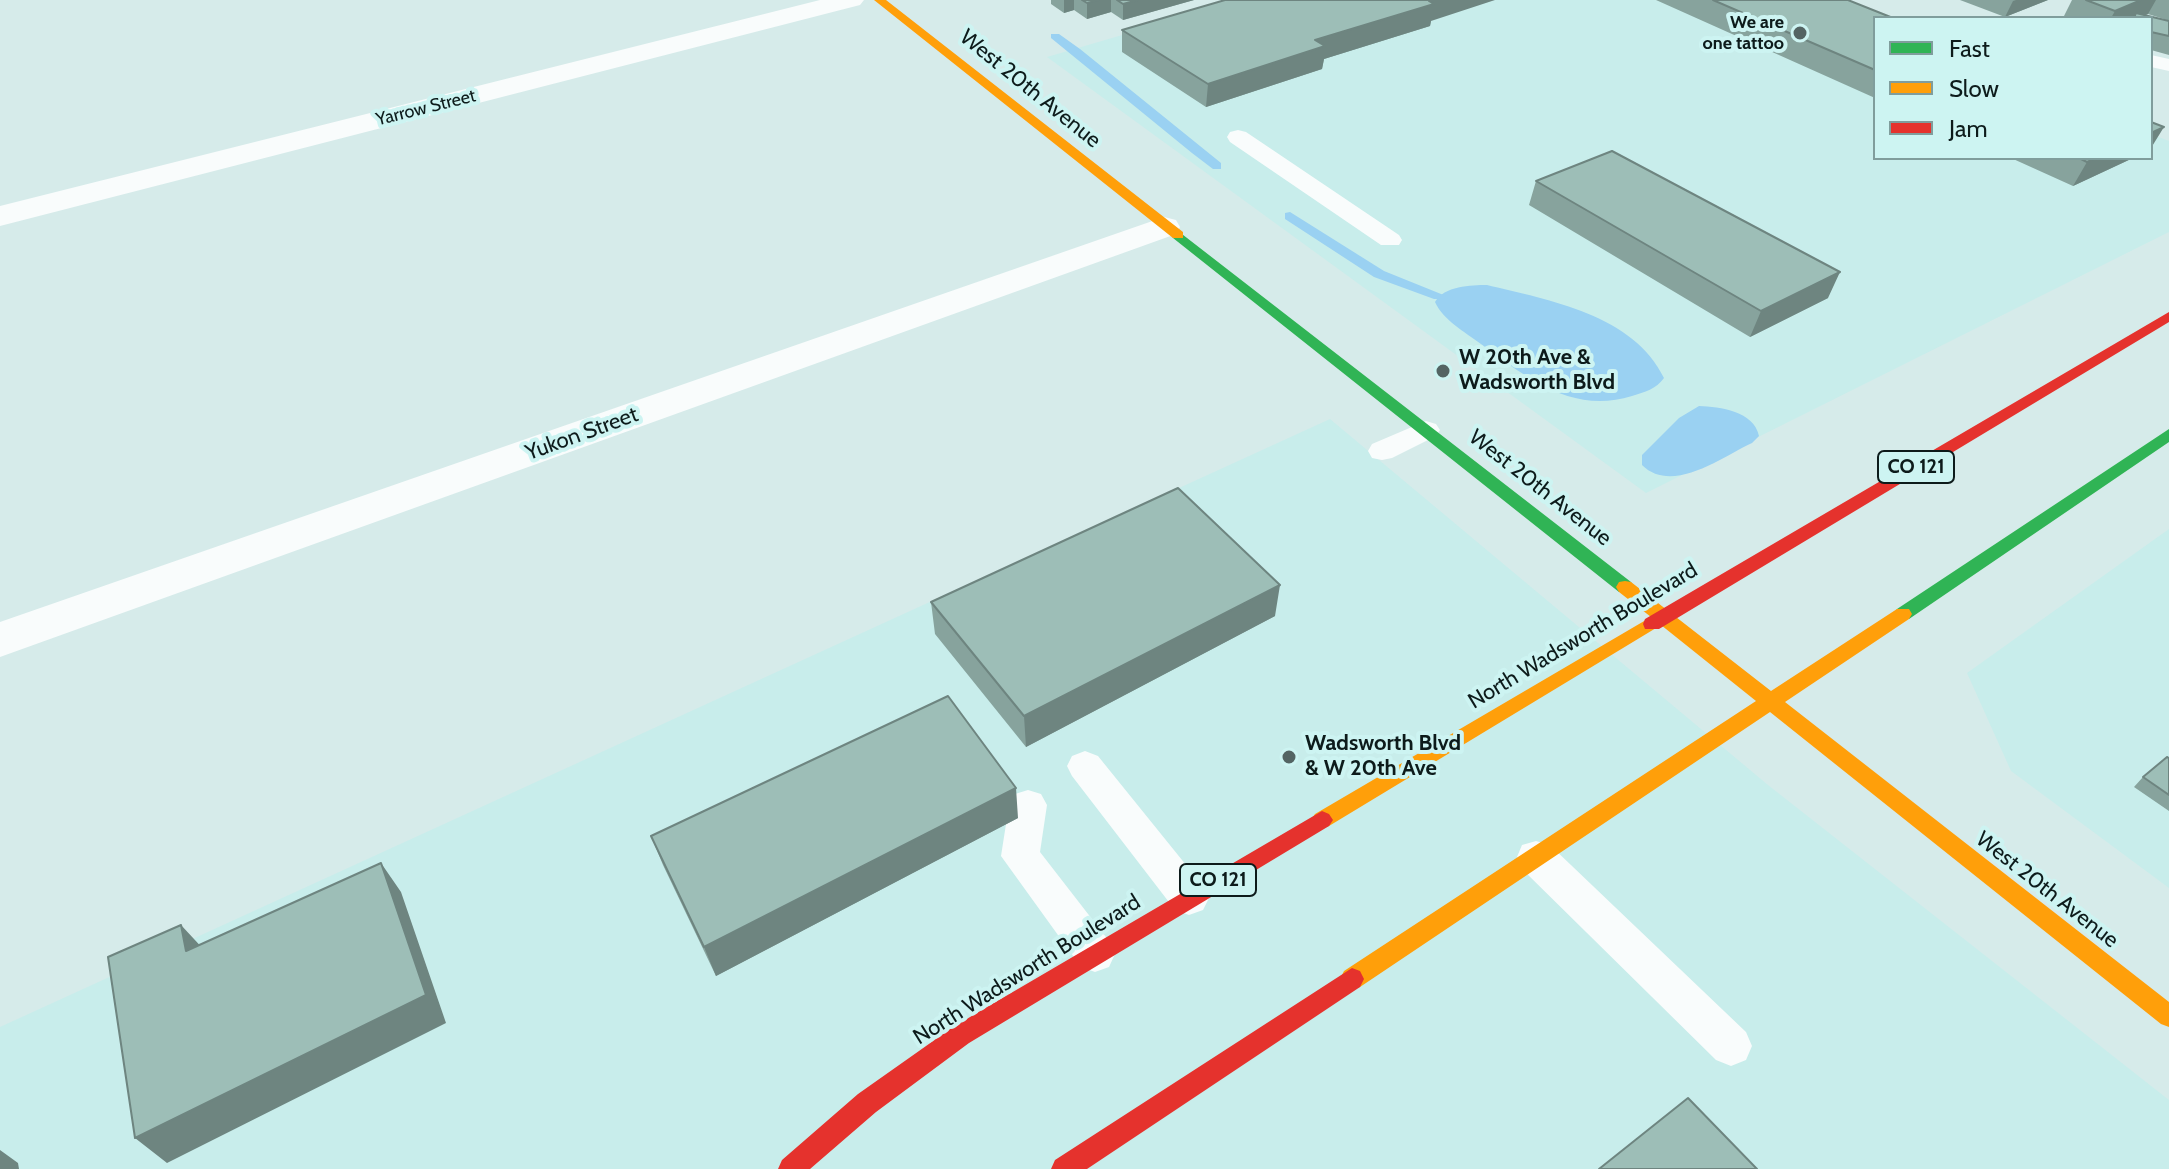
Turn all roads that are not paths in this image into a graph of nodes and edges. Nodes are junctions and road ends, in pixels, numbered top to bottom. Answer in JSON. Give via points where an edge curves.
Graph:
{"nodes":[{"id":1,"x":851,"y":0,"type":"edge"},
{"id":2,"x":879,"y":0,"type":"edge"},
{"id":3,"x":1238,"y":137,"type":"dead end"},
{"id":4,"x":0,"y":216,"type":"edge"},
{"id":5,"x":1164,"y":227,"type":"junction"},
{"id":6,"x":1390,"y":240,"type":"dead end"},
{"id":7,"x":2169,"y":316,"type":"edge"},
{"id":8,"x":1426,"y":430,"type":"junction"},
{"id":9,"x":2169,"y":434,"type":"edge"},
{"id":10,"x":1382,"y":451,"type":"dead end"},
{"id":11,"x":1662,"y":616,"type":"junction"},
{"id":12,"x":0,"y":640,"type":"edge"},
{"id":13,"x":1771,"y":703,"type":"junction"},
{"id":14,"x":1085,"y":766,"type":"dead end"},
{"id":15,"x":1028,"y":805,"type":"dead end"},
{"id":16,"x":1536,"y":857,"type":"junction"},
{"id":17,"x":1189,"y":898,"type":"junction"},
{"id":18,"x":1095,"y":954,"type":"junction"},
{"id":19,"x":2169,"y":1016,"type":"edge"},
{"id":20,"x":1731,"y":1046,"type":"dead end"},
{"id":21,"x":791,"y":1169,"type":"edge"},
{"id":22,"x":1064,"y":1169,"type":"edge"}],
"edges":[{"from":1,"to":4,"type":"street","name":"Yarrow Street"},
{"from":2,"to":5,"type":"main road","name":"West 20th Avenue"},
{"from":3,"to":6,"type":"lane"},
{"from":5,"to":8,"type":"main road","name":"West 20th Avenue"},
{"from":5,"to":12,"type":"street","name":"Yukon Street"},
{"from":7,"to":11,"type":"main road","name":"North Wadsworth Boulevard","number":"CO 121"},
{"from":8,"to":10,"type":"lane"},
{"from":8,"to":11,"type":"main road","name":"West 20th Avenue"},
{"from":9,"to":13,"type":"main road"},
{"from":11,"to":13,"type":"main road","name":"West 20th Avenue"},
{"from":11,"to":17,"type":"main road","name":"North Wadsworth Boulevard","number":"CO 121"},
{"from":13,"to":16,"type":"main road"},
{"from":13,"to":19,"type":"main road","name":"West 20th Avenue"},
{"from":14,"to":17,"type":"lane"},
{"from":15,"to":18,"type":"lane","via":[[1020,856]]},
{"from":16,"to":20,"type":"lane"},
{"from":16,"to":22,"type":"main road"},
{"from":17,"to":18,"type":"main road","name":"North Wadsworth Boulevard","number":"CO 121"},
{"from":18,"to":21,"type":"main road","name":"North Wadsworth Boulevard","number":"CO 121","via":[[961,1035],[867,1103]]}]}
